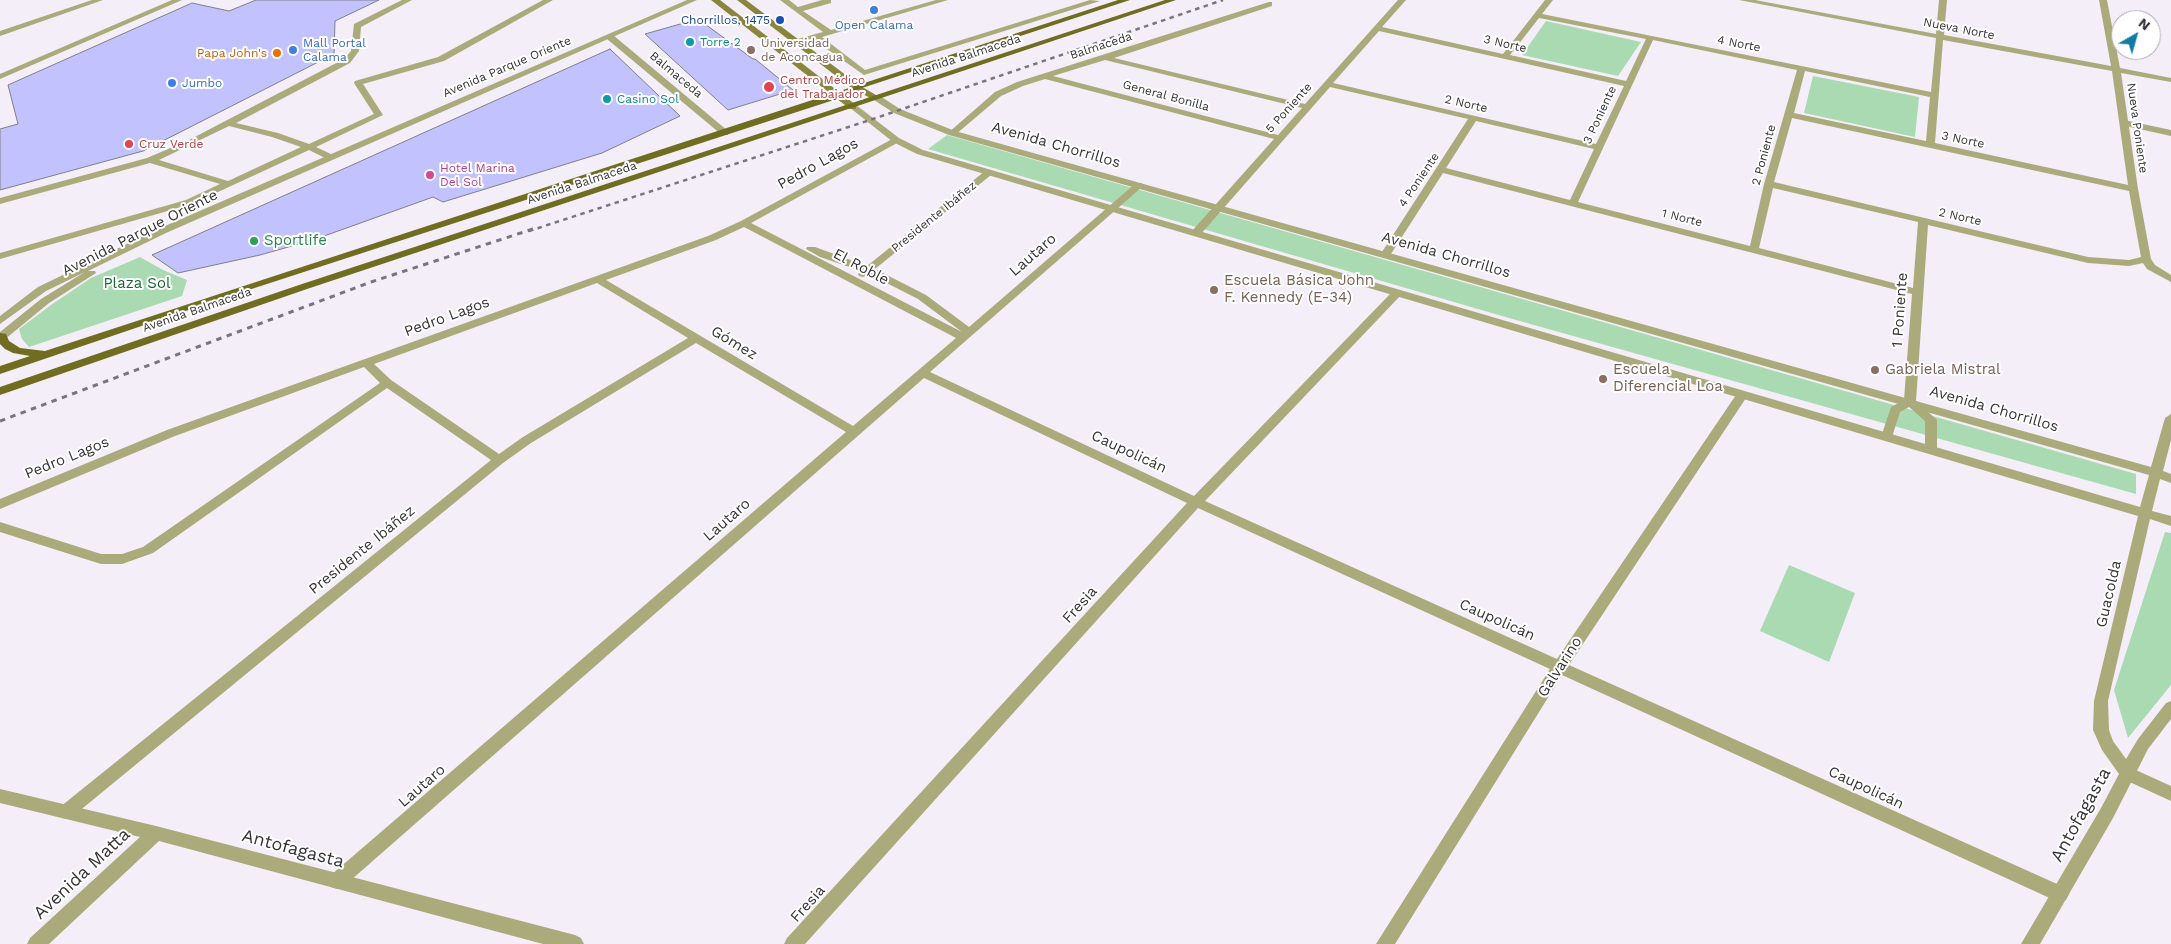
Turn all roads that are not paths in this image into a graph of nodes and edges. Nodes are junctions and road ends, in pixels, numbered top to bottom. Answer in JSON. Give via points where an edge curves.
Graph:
{"nodes":[{"id":1,"x":99,"y":0,"type":"edge"},
{"id":2,"x":178,"y":0,"type":"edge"},
{"id":3,"x":408,"y":0,"type":"edge"},
{"id":4,"x":549,"y":0,"type":"edge"},
{"id":5,"x":693,"y":0,"type":"edge"},
{"id":6,"x":715,"y":0,"type":"edge"},
{"id":7,"x":741,"y":0,"type":"edge"},
{"id":8,"x":784,"y":0,"type":"edge"},
{"id":9,"x":826,"y":0,"type":"edge"},
{"id":10,"x":944,"y":0,"type":"edge"},
{"id":11,"x":1094,"y":0,"type":"edge"},
{"id":12,"x":1126,"y":0,"type":"edge"},
{"id":13,"x":1172,"y":0,"type":"edge"},
{"id":14,"x":1400,"y":0,"type":"edge"},
{"id":15,"x":1550,"y":0,"type":"edge"},
{"id":16,"x":1743,"y":0,"type":"edge"},
{"id":17,"x":1943,"y":0,"type":"edge"},
{"id":18,"x":2103,"y":0,"type":"edge"},
{"id":19,"x":1269,"y":4,"type":"dead end"},
{"id":20,"x":797,"y":10,"type":"junction"},
{"id":21,"x":1538,"y":15,"type":"junction"},
{"id":22,"x":1376,"y":28,"type":"junction"},
{"id":23,"x":830,"y":33,"type":"junction"},
{"id":24,"x":0,"y":34,"type":"edge"},
{"id":25,"x":610,"y":36,"type":"junction"},
{"id":26,"x":1940,"y":36,"type":"junction"},
{"id":27,"x":816,"y":37,"type":"junction"},
{"id":28,"x":1650,"y":38,"type":"junction"},
{"id":29,"x":797,"y":42,"type":"junction"},
{"id":30,"x":1505,"y":57,"type":"junction"},
{"id":31,"x":1105,"y":58,"type":"junction"},
{"id":32,"x":1802,"y":68,"type":"junction"},
{"id":33,"x":2116,"y":70,"type":"junction"},
{"id":34,"x":0,"y":77,"type":"edge"},
{"id":35,"x":1046,"y":77,"type":"junction"},
{"id":36,"x":2171,"y":80,"type":"edge"},
{"id":37,"x":1327,"y":84,"type":"junction"},
{"id":38,"x":1628,"y":84,"type":"junction"},
{"id":39,"x":856,"y":87,"type":"junction"},
{"id":40,"x":1935,"y":95,"type":"junction"},
{"id":41,"x":838,"y":96,"type":"junction"},
{"id":42,"x":877,"y":98,"type":"junction"},
{"id":43,"x":853,"y":107,"type":"junction"},
{"id":44,"x":1307,"y":107,"type":"junction"},
{"id":45,"x":1788,"y":114,"type":"junction"},
{"id":46,"x":1473,"y":119,"type":"junction"},
{"id":47,"x":227,"y":123,"type":"junction"},
{"id":48,"x":2124,"y":123,"type":"junction"},
{"id":49,"x":724,"y":133,"type":"junction"},
{"id":50,"x":952,"y":133,"type":"junction"},
{"id":51,"x":2171,"y":133,"type":"edge"},
{"id":52,"x":1279,"y":138,"type":"junction"},
{"id":53,"x":896,"y":140,"type":"junction"},
{"id":54,"x":1930,"y":146,"type":"junction"},
{"id":55,"x":309,"y":147,"type":"junction"},
{"id":56,"x":1599,"y":147,"type":"junction"},
{"id":57,"x":330,"y":157,"type":"junction"},
{"id":58,"x":150,"y":160,"type":"junction"},
{"id":59,"x":1441,"y":170,"type":"junction"},
{"id":60,"x":988,"y":172,"type":"junction"},
{"id":61,"x":228,"y":184,"type":"junction"},
{"id":62,"x":1139,"y":184,"type":"junction"},
{"id":63,"x":1769,"y":184,"type":"junction"},
{"id":64,"x":2133,"y":189,"type":"junction"},
{"id":65,"x":0,"y":201,"type":"edge"},
{"id":66,"x":1573,"y":203,"type":"junction"},
{"id":67,"x":1219,"y":206,"type":"junction"},
{"id":68,"x":1112,"y":208,"type":"junction"},
{"id":69,"x":748,"y":221,"type":"junction"},
{"id":70,"x":1923,"y":221,"type":"junction"},
{"id":71,"x":1196,"y":233,"type":"junction"},
{"id":72,"x":1754,"y":249,"type":"junction"},
{"id":73,"x":1385,"y":255,"type":"junction"},
{"id":74,"x":0,"y":256,"type":"edge"},
{"id":75,"x":2146,"y":259,"type":"junction"},
{"id":76,"x":869,"y":270,"type":"junction"},
{"id":77,"x":2171,"y":279,"type":"edge"},
{"id":78,"x":599,"y":280,"type":"junction"},
{"id":79,"x":856,"y":281,"type":"junction"},
{"id":80,"x":1917,"y":292,"type":"junction"},
{"id":81,"x":1397,"y":293,"type":"junction"},
{"id":82,"x":0,"y":320,"type":"edge"},
{"id":83,"x":966,"y":335,"type":"junction"},
{"id":84,"x":1,"y":337,"type":"edge"},
{"id":85,"x":696,"y":338,"type":"junction"},
{"id":86,"x":44,"y":354,"type":"junction"},
{"id":87,"x":366,"y":363,"type":"junction"},
{"id":88,"x":0,"y":370,"type":"edge"},
{"id":89,"x":922,"y":373,"type":"junction"},
{"id":90,"x":386,"y":383,"type":"junction"},
{"id":91,"x":0,"y":391,"type":"edge"},
{"id":92,"x":1742,"y":395,"type":"junction"},
{"id":93,"x":1910,"y":402,"type":"junction"},
{"id":94,"x":2171,"y":418,"type":"edge"},
{"id":95,"x":854,"y":432,"type":"junction"},
{"id":96,"x":1887,"y":437,"type":"junction"},
{"id":97,"x":1931,"y":450,"type":"junction"},
{"id":98,"x":499,"y":460,"type":"junction"},
{"id":99,"x":2157,"y":473,"type":"junction"},
{"id":100,"x":2171,"y":479,"type":"edge"},
{"id":101,"x":1196,"y":502,"type":"junction"},
{"id":102,"x":0,"y":504,"type":"edge"},
{"id":103,"x":2145,"y":513,"type":"junction"},
{"id":104,"x":2171,"y":521,"type":"edge"},
{"id":105,"x":0,"y":526,"type":"edge"},
{"id":106,"x":1560,"y":666,"type":"junction"},
{"id":107,"x":2171,"y":707,"type":"edge"},
{"id":108,"x":2127,"y":773,"type":"junction"},
{"id":109,"x":2171,"y":794,"type":"edge"},
{"id":110,"x":0,"y":796,"type":"edge"},
{"id":111,"x":66,"y":812,"type":"junction"},
{"id":112,"x":156,"y":833,"type":"junction"},
{"id":113,"x":337,"y":881,"type":"junction"},
{"id":114,"x":2060,"y":894,"type":"junction"},
{"id":115,"x":36,"y":944,"type":"edge"},
{"id":116,"x":575,"y":944,"type":"edge"},
{"id":117,"x":793,"y":944,"type":"edge"},
{"id":118,"x":1385,"y":944,"type":"edge"},
{"id":119,"x":2030,"y":944,"type":"edge"}],
"edges":[{"from":1,"to":24,"type":"street"},
{"from":2,"to":34,"type":"street"},
{"from":3,"to":47,"type":"street","via":[[358,26],[355,51],[347,61]]},
{"from":4,"to":55,"type":"street","via":[[441,59],[358,84],[379,115]]},
{"from":5,"to":25,"type":"street","name":"Avenida Parque Oriente"},
{"from":6,"to":41,"type":"main road"},
{"from":7,"to":29,"type":"main road","name":"Avenida Chorrillos"},
{"from":8,"to":20,"type":"street"},
{"from":9,"to":20,"type":"street","via":[[828,2]]},
{"from":10,"to":23,"type":"street"},
{"from":11,"to":27,"type":"street","via":[[864,72]]},
{"from":12,"to":39,"type":"main road","name":"Avenida Balmaceda"},
{"from":13,"to":42,"type":"main road","name":"Avenida Balmaceda"},
{"from":14,"to":22,"type":"street","name":"5 Poniente"},
{"from":15,"to":21,"type":"street"},
{"from":16,"to":26,"type":"street","name":"Nueva Norte"},
{"from":17,"to":26,"type":"street"},
{"from":18,"to":33,"type":"street","name":"Nueva Poniente"},
{"from":19,"to":31,"type":"street","name":"Balmaceda"},
{"from":20,"to":23,"type":"street"},
{"from":21,"to":28,"type":"street","name":"4 Norte"},
{"from":21,"to":30,"type":"street"},
{"from":22,"to":30,"type":"street","name":"3 Norte"},
{"from":22,"to":37,"type":"street","name":"5 Poniente"},
{"from":23,"to":27,"type":"street"},
{"from":25,"to":49,"type":"street","name":"Balmaceda"},
{"from":25,"to":57,"type":"street","name":"Avenida Parque Oriente"},
{"from":26,"to":33,"type":"street","name":"Nueva Norte"},
{"from":26,"to":40,"type":"street"},
{"from":27,"to":29,"type":"street"},
{"from":28,"to":32,"type":"street","name":"4 Norte"},
{"from":28,"to":38,"type":"street","name":"3 Poniente"},
{"from":29,"to":39,"type":"main road","name":"Avenida Chorrillos"},
{"from":30,"to":38,"type":"street","name":"3 Norte"},
{"from":31,"to":35,"type":"street","name":"Balmaceda"},
{"from":31,"to":44,"type":"street","name":"General Bonilla"},
{"from":32,"to":40,"type":"street","name":"4 Norte"},
{"from":32,"to":45,"type":"street","name":"2 Poniente"},
{"from":33,"to":36,"type":"street","name":"Nueva Norte"},
{"from":33,"to":48,"type":"street","name":"Nueva Poniente"},
{"from":35,"to":50,"type":"street","name":"Balmaceda","via":[[998,94]]},
{"from":35,"to":52,"type":"street","name":"General Bonilla"},
{"from":37,"to":44,"type":"street","name":"5 Poniente"},
{"from":37,"to":46,"type":"street","name":"2 Norte"},
{"from":38,"to":56,"type":"street","name":"3 Poniente"},
{"from":39,"to":41,"type":"main road","name":"Avenida Balmaceda"},
{"from":39,"to":42,"type":"main road","name":"Avenida Chorrillos"},
{"from":40,"to":54,"type":"street"},
{"from":41,"to":43,"type":"main road"},
{"from":41,"to":49,"type":"main road","name":"Avenida Balmaceda"},
{"from":42,"to":43,"type":"main road","name":"Avenida Balmaceda"},
{"from":42,"to":50,"type":"street","name":"Avenida Chorrillos","via":[[897,111]]},
{"from":43,"to":53,"type":"street"},
{"from":43,"to":91,"type":"main road","name":"Avenida Balmaceda"},
{"from":44,"to":52,"type":"street","name":"5 Poniente"},
{"from":45,"to":54,"type":"street","name":"3 Norte"},
{"from":45,"to":63,"type":"street","name":"2 Poniente"},
{"from":46,"to":56,"type":"street","name":"2 Norte"},
{"from":46,"to":59,"type":"street","name":"4 Poniente"},
{"from":47,"to":55,"type":"street"},
{"from":47,"to":58,"type":"street"},
{"from":48,"to":51,"type":"street"},
{"from":48,"to":64,"type":"street","name":"Nueva Poniente"},
{"from":49,"to":86,"type":"main road","name":"Avenida Balmaceda"},
{"from":50,"to":62,"type":"street","name":"Avenida Chorrillos"},
{"from":52,"to":67,"type":"street","name":"5 Poniente"},
{"from":53,"to":60,"type":"street","via":[[920,152]]},
{"from":53,"to":69,"type":"street","name":"Pedro Lagos"},
{"from":54,"to":64,"type":"street","name":"3 Norte"},
{"from":55,"to":57,"type":"street"},
{"from":55,"to":61,"type":"street"},
{"from":56,"to":66,"type":"street","name":"3 Poniente"},
{"from":57,"to":82,"type":"street","name":"Avenida Parque Oriente","via":[[77,271],[34,294]]},
{"from":57,"to":84,"type":"street","name":"Avenida Parque Oriente","via":[[76,281],[45,301]]},
{"from":58,"to":61,"type":"street"},
{"from":58,"to":65,"type":"street"},
{"from":59,"to":66,"type":"street","name":"1 Norte"},
{"from":59,"to":73,"type":"street","name":"4 Poniente"},
{"from":60,"to":68,"type":"street"},
{"from":60,"to":76,"type":"street","name":"Presidente Ibáñez"},
{"from":61,"to":74,"type":"street","via":[[189,202]]},
{"from":62,"to":67,"type":"street","name":"Avenida Chorrillos"},
{"from":62,"to":68,"type":"street","name":"Lautaro"},
{"from":63,"to":70,"type":"street","name":"2 Norte"},
{"from":63,"to":72,"type":"street","name":"2 Poniente"},
{"from":64,"to":75,"type":"street","name":"Nueva Poniente"},
{"from":66,"to":72,"type":"street","name":"1 Norte"},
{"from":67,"to":71,"type":"street","name":"5 Poniente"},
{"from":67,"to":73,"type":"street","name":"Avenida Chorrillos"},
{"from":68,"to":71,"type":"street"},
{"from":68,"to":83,"type":"street","name":"Lautaro"},
{"from":69,"to":76,"type":"street","name":"El Roble","via":[[824,255]]},
{"from":69,"to":78,"type":"street","name":"Pedro Lagos","via":[[712,238]]},
{"from":69,"to":79,"type":"street","name":"El Roble"},
{"from":70,"to":75,"type":"street","name":"2 Norte","via":[[2088,260],[2129,263]]},
{"from":70,"to":80,"type":"street","name":"1 Poniente"},
{"from":71,"to":81,"type":"street"},
{"from":72,"to":80,"type":"street","name":"1 Norte"},
{"from":73,"to":93,"type":"street","name":"Avenida Chorrillos"},
{"from":75,"to":77,"type":"street","via":[[2151,267]]},
{"from":76,"to":79,"type":"street","name":"Presidente Ibáñez"},
{"from":76,"to":83,"type":"street","name":"El Roble","via":[[938,306]]},
{"from":78,"to":85,"type":"street","name":"Gómez"},
{"from":78,"to":87,"type":"street","name":"Pedro Lagos"},
{"from":79,"to":83,"type":"street","name":"El Roble"},
{"from":80,"to":93,"type":"street","name":"1 Poniente"},
{"from":81,"to":92,"type":"street"},
{"from":81,"to":101,"type":"street","name":"Fresia"},
{"from":83,"to":89,"type":"street","name":"Lautaro"},
{"from":84,"to":86,"type":"main road","via":[[9,347],[18,351]]},
{"from":85,"to":95,"type":"street","name":"Gómez"},
{"from":85,"to":98,"type":"street","name":"Presidente Ibáñez"},
{"from":86,"to":88,"type":"main road","name":"Avenida Balmaceda"},
{"from":87,"to":90,"type":"street"},
{"from":87,"to":102,"type":"street","name":"Pedro Lagos","via":[[171,433]]},
{"from":89,"to":95,"type":"street","name":"Lautaro"},
{"from":89,"to":101,"type":"street","name":"Caupolicán"},
{"from":90,"to":98,"type":"street"},
{"from":90,"to":105,"type":"street","via":[[148,550],[122,559],[101,559]]},
{"from":92,"to":96,"type":"street"},
{"from":92,"to":106,"type":"street","name":"Galvarino"},
{"from":93,"to":96,"type":"street","via":[[1895,410]]},
{"from":93,"to":97,"type":"street","via":[[1931,420]]},
{"from":93,"to":99,"type":"street","name":"Avenida Chorrillos"},
{"from":94,"to":99,"type":"street","name":"Guacolda"},
{"from":95,"to":113,"type":"street","name":"Lautaro"},
{"from":96,"to":97,"type":"street"},
{"from":97,"to":103,"type":"street"},
{"from":98,"to":111,"type":"street","name":"Presidente Ibáñez"},
{"from":99,"to":100,"type":"street","name":"Avenida Chorrillos"},
{"from":99,"to":103,"type":"street","name":"Guacolda"},
{"from":101,"to":106,"type":"street","name":"Caupolicán"},
{"from":101,"to":117,"type":"street","name":"Fresia"},
{"from":103,"to":104,"type":"street"},
{"from":103,"to":108,"type":"street","name":"Guacolda","via":[[2101,701],[2104,738]]},
{"from":106,"to":114,"type":"street","name":"Caupolicán"},
{"from":106,"to":118,"type":"street","name":"Galvarino"},
{"from":107,"to":108,"type":"street","name":"Antofagasta","via":[[2143,744]]},
{"from":108,"to":109,"type":"street"},
{"from":108,"to":114,"type":"street","name":"Antofagasta"},
{"from":110,"to":111,"type":"street","name":"Antofagasta"},
{"from":111,"to":112,"type":"street","name":"Antofagasta"},
{"from":112,"to":113,"type":"street","name":"Antofagasta"},
{"from":112,"to":115,"type":"street","name":"Avenida Matta"},
{"from":113,"to":116,"type":"street","name":"Antofagasta"},
{"from":114,"to":119,"type":"street","name":"Antofagasta"}]}
